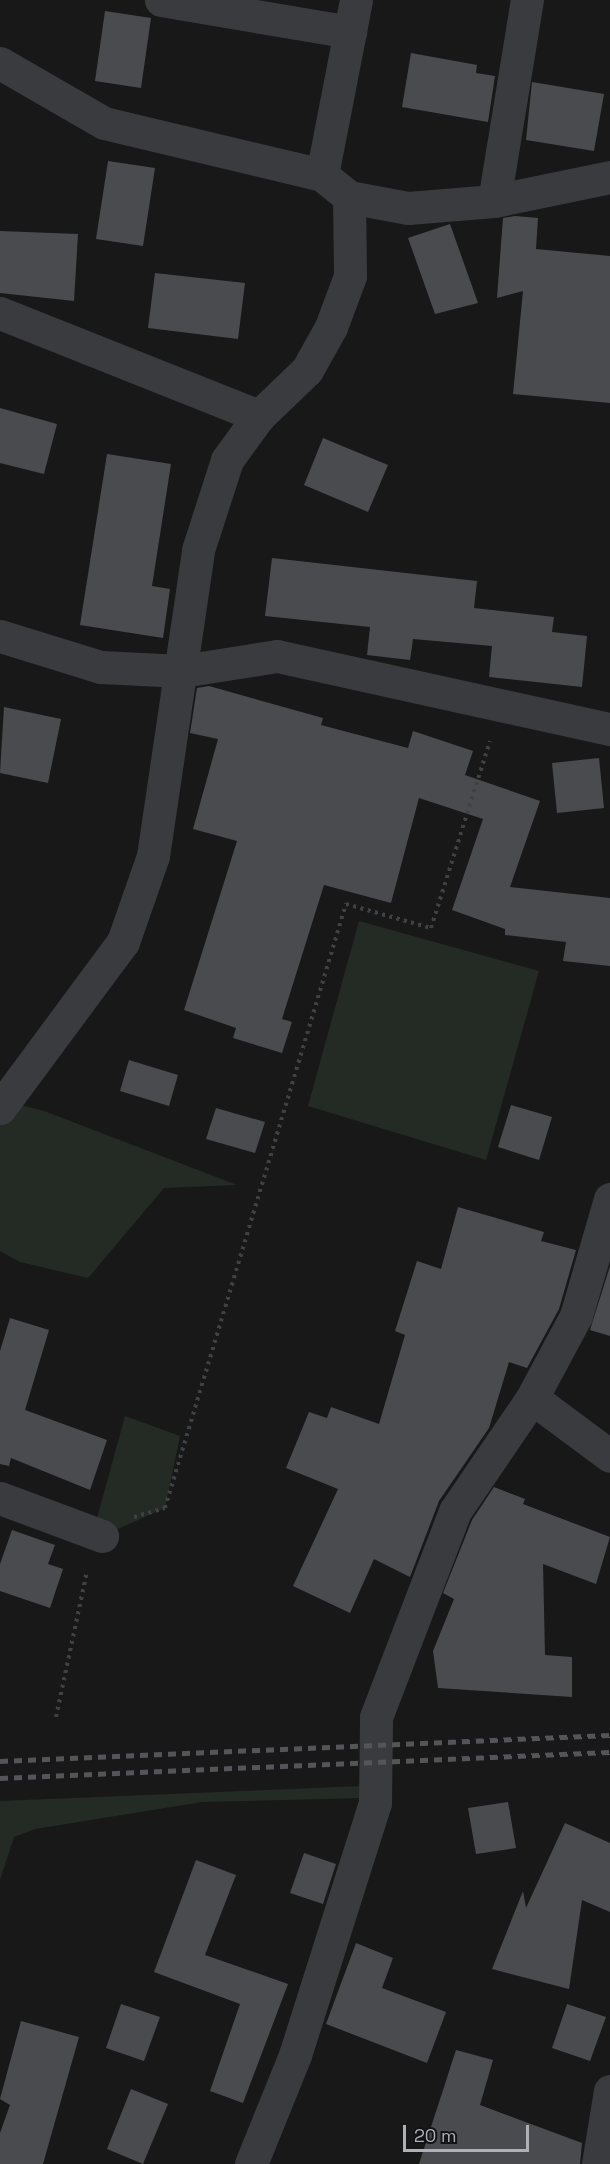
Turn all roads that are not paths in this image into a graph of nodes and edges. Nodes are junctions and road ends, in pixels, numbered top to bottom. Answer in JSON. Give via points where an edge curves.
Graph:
{"nodes":[{"id":1,"x":161,"y":0,"type":"edge"},
{"id":2,"x":356,"y":0,"type":"edge"},
{"id":3,"x":527,"y":0,"type":"edge"},
{"id":4,"x":350,"y":32,"type":"junction"},
{"id":5,"x":0,"y":63,"type":"edge"},
{"id":6,"x":322,"y":175,"type":"junction"},
{"id":7,"x":610,"y":177,"type":"edge"},
{"id":8,"x":349,"y":197,"type":"junction"},
{"id":9,"x":494,"y":201,"type":"junction"},
{"id":10,"x":0,"y":313,"type":"edge"},
{"id":11,"x":259,"y":416,"type":"junction"},
{"id":12,"x":0,"y":636,"type":"edge"},
{"id":13,"x":182,"y":671,"type":"junction"},
{"id":14,"x":610,"y":729,"type":"edge"},
{"id":15,"x":0,"y":1108,"type":"edge"},
{"id":16,"x":610,"y":1199,"type":"edge"},
{"id":17,"x":532,"y":1398,"type":"junction"},
{"id":18,"x":610,"y":1456,"type":"edge"},
{"id":19,"x":0,"y":1498,"type":"edge"},
{"id":20,"x":102,"y":1536,"type":"road end"},
{"id":21,"x":610,"y":2091,"type":"edge"},
{"id":22,"x":251,"y":2164,"type":"edge"},
{"id":23,"x":598,"y":2164,"type":"edge"}],
"edges":[{"from":1,"to":4,"type":"street"},
{"from":2,"to":4,"type":"street"},
{"from":3,"to":9,"type":"street"},
{"from":4,"to":6,"type":"street"},
{"from":5,"to":6,"type":"street","via":[[104,123]]},
{"from":6,"to":8,"type":"street"},
{"from":7,"to":9,"type":"street"},
{"from":8,"to":9,"type":"street","via":[[408,208]]},
{"from":8,"to":11,"type":"street","via":[[350,276],[332,327],[307,370]]},
{"from":10,"to":11,"type":"street"},
{"from":11,"to":13,"type":"street","via":[[227,460],[198,550]]},
{"from":12,"to":13,"type":"street","via":[[101,667]]},
{"from":13,"to":14,"type":"street","via":[[277,656]]},
{"from":13,"to":15,"type":"street","via":[[153,856],[123,942]]},
{"from":16,"to":17,"type":"street","via":[[576,1316]]},
{"from":17,"to":18,"type":"street"},
{"from":17,"to":22,"type":"street","via":[[455,1511],[376,1717],[375,1803],[295,2055]]},
{"from":19,"to":20,"type":"street"},
{"from":21,"to":23,"type":"street"}]}
